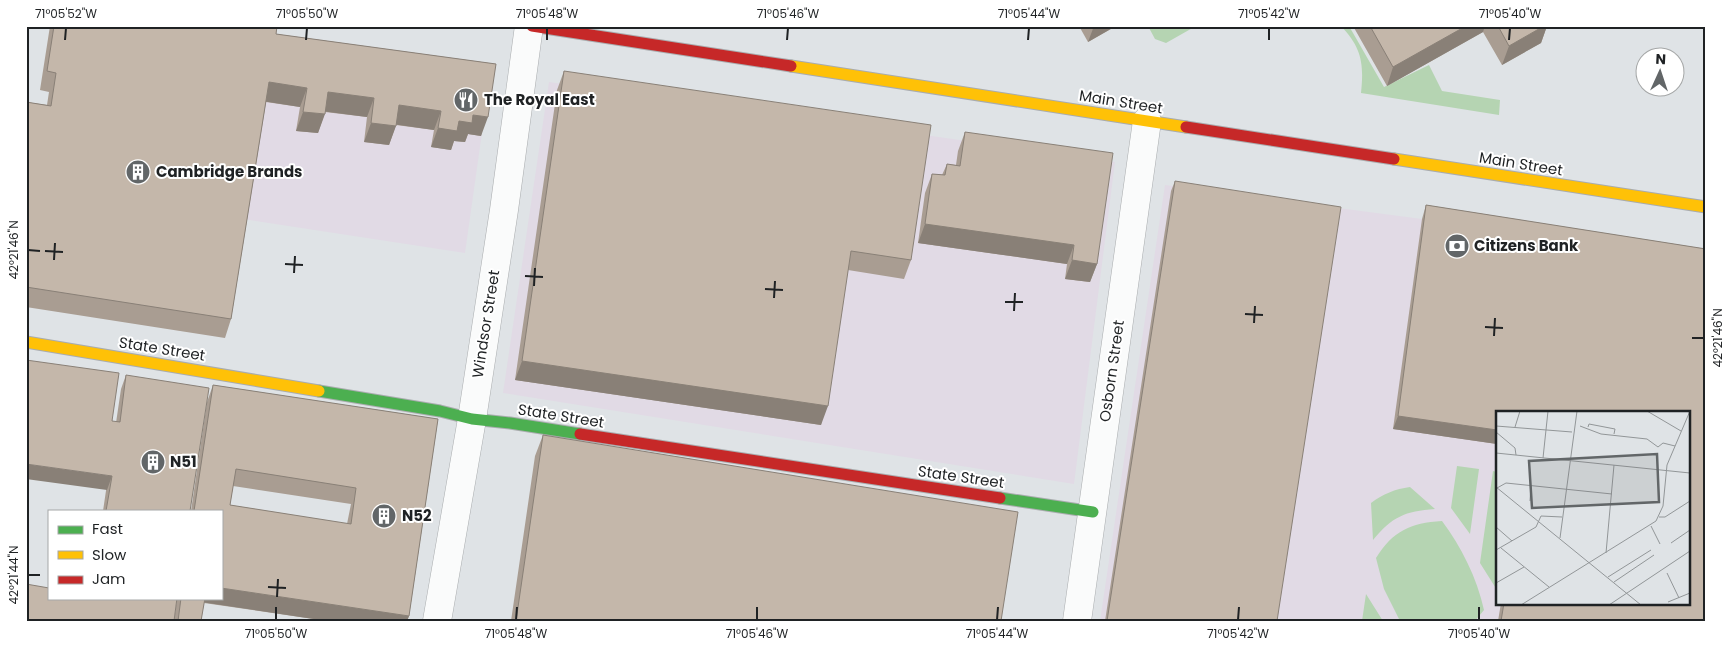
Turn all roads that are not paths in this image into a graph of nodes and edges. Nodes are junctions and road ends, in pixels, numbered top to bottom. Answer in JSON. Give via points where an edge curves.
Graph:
{"nodes":[{"id":1,"x":531,"y":26,"type":"edge"},
{"id":2,"x":1147,"y":121,"type":"junction"},
{"id":3,"x":1706,"y":207,"type":"edge"},
{"id":4,"x":26,"y":342,"type":"edge"},
{"id":5,"x":472,"y":419,"type":"junction"},
{"id":6,"x":1093,"y":512,"type":"junction"},
{"id":7,"x":437,"y":621,"type":"edge"},
{"id":8,"x":1076,"y":621,"type":"edge"}],
"edges":[{"from":1,"to":2,"type":"main road","name":"Main Street"},
{"from":1,"to":5,"type":"street","name":"Windsor Street"},
{"from":2,"to":3,"type":"main road","name":"Main Street"},
{"from":2,"to":6,"type":"street","name":"Osborn Street"},
{"from":4,"to":5,"type":"main road","name":"State Street"},
{"from":5,"to":6,"type":"main road","name":"State Street"},
{"from":5,"to":7,"type":"street","name":"Windsor Street"},
{"from":6,"to":8,"type":"street","name":"Osborn Street"}]}
